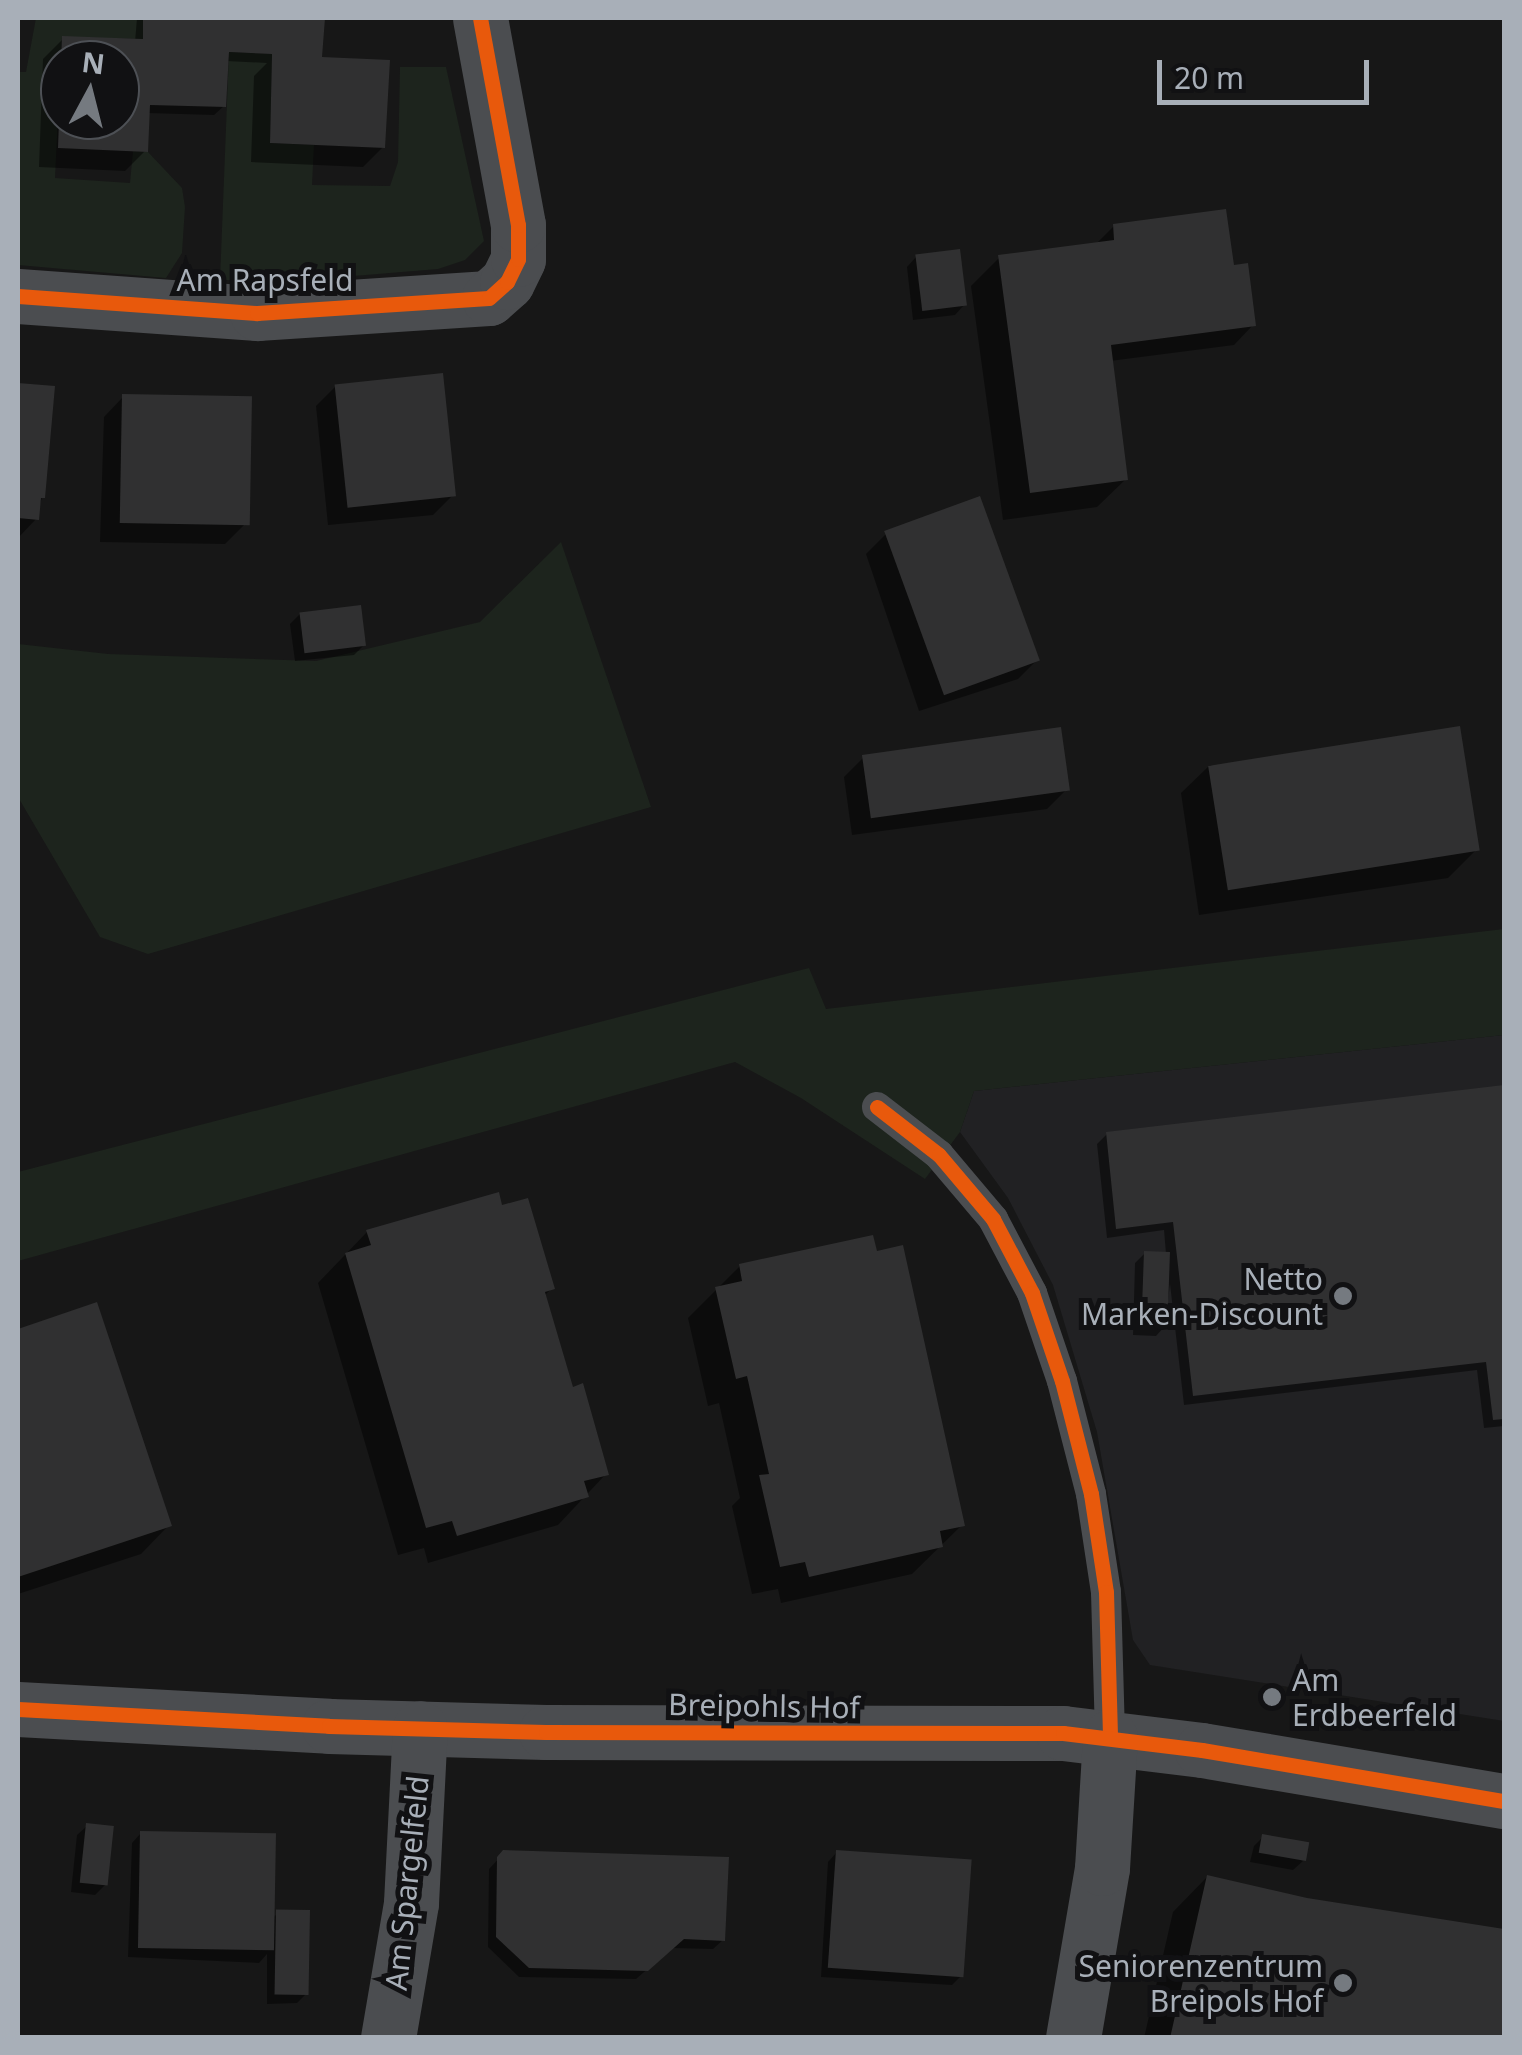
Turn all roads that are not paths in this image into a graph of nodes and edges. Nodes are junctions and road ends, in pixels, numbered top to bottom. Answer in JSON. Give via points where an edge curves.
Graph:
{"nodes":[{"id":1,"x":480,"y":18,"type":"edge"},
{"id":2,"x":18,"y":296,"type":"edge"},
{"id":3,"x":878,"y":1107,"type":"dead end"},
{"id":4,"x":18,"y":1709,"type":"edge"},
{"id":5,"x":420,"y":1728,"type":"junction"},
{"id":6,"x":1110,"y":1736,"type":"junction"},
{"id":7,"x":1504,"y":1801,"type":"edge"},
{"id":8,"x":388,"y":2038,"type":"edge"},
{"id":9,"x":1072,"y":2038,"type":"edge"}],
"edges":[{"from":1,"to":2,"type":"street","name":"Am Rapsfeld","via":[[518,225],[518,260],[489,298],[257,313]]},
{"from":3,"to":6,"type":"lane","via":[[938,1155],[993,1219],[1032,1293],[1090,1494],[1106,1592]]},
{"from":4,"to":5,"type":"street","name":"Breipohls Hof"},
{"from":5,"to":6,"type":"street","name":"Breipohls Hof"},
{"from":5,"to":8,"type":"street","name":"Am Spargelfeld","via":[[411,1903]]},
{"from":6,"to":7,"type":"street","name":"Breipohls Hof"},
{"from":6,"to":9,"type":"street","via":[[1102,1868]]}]}
